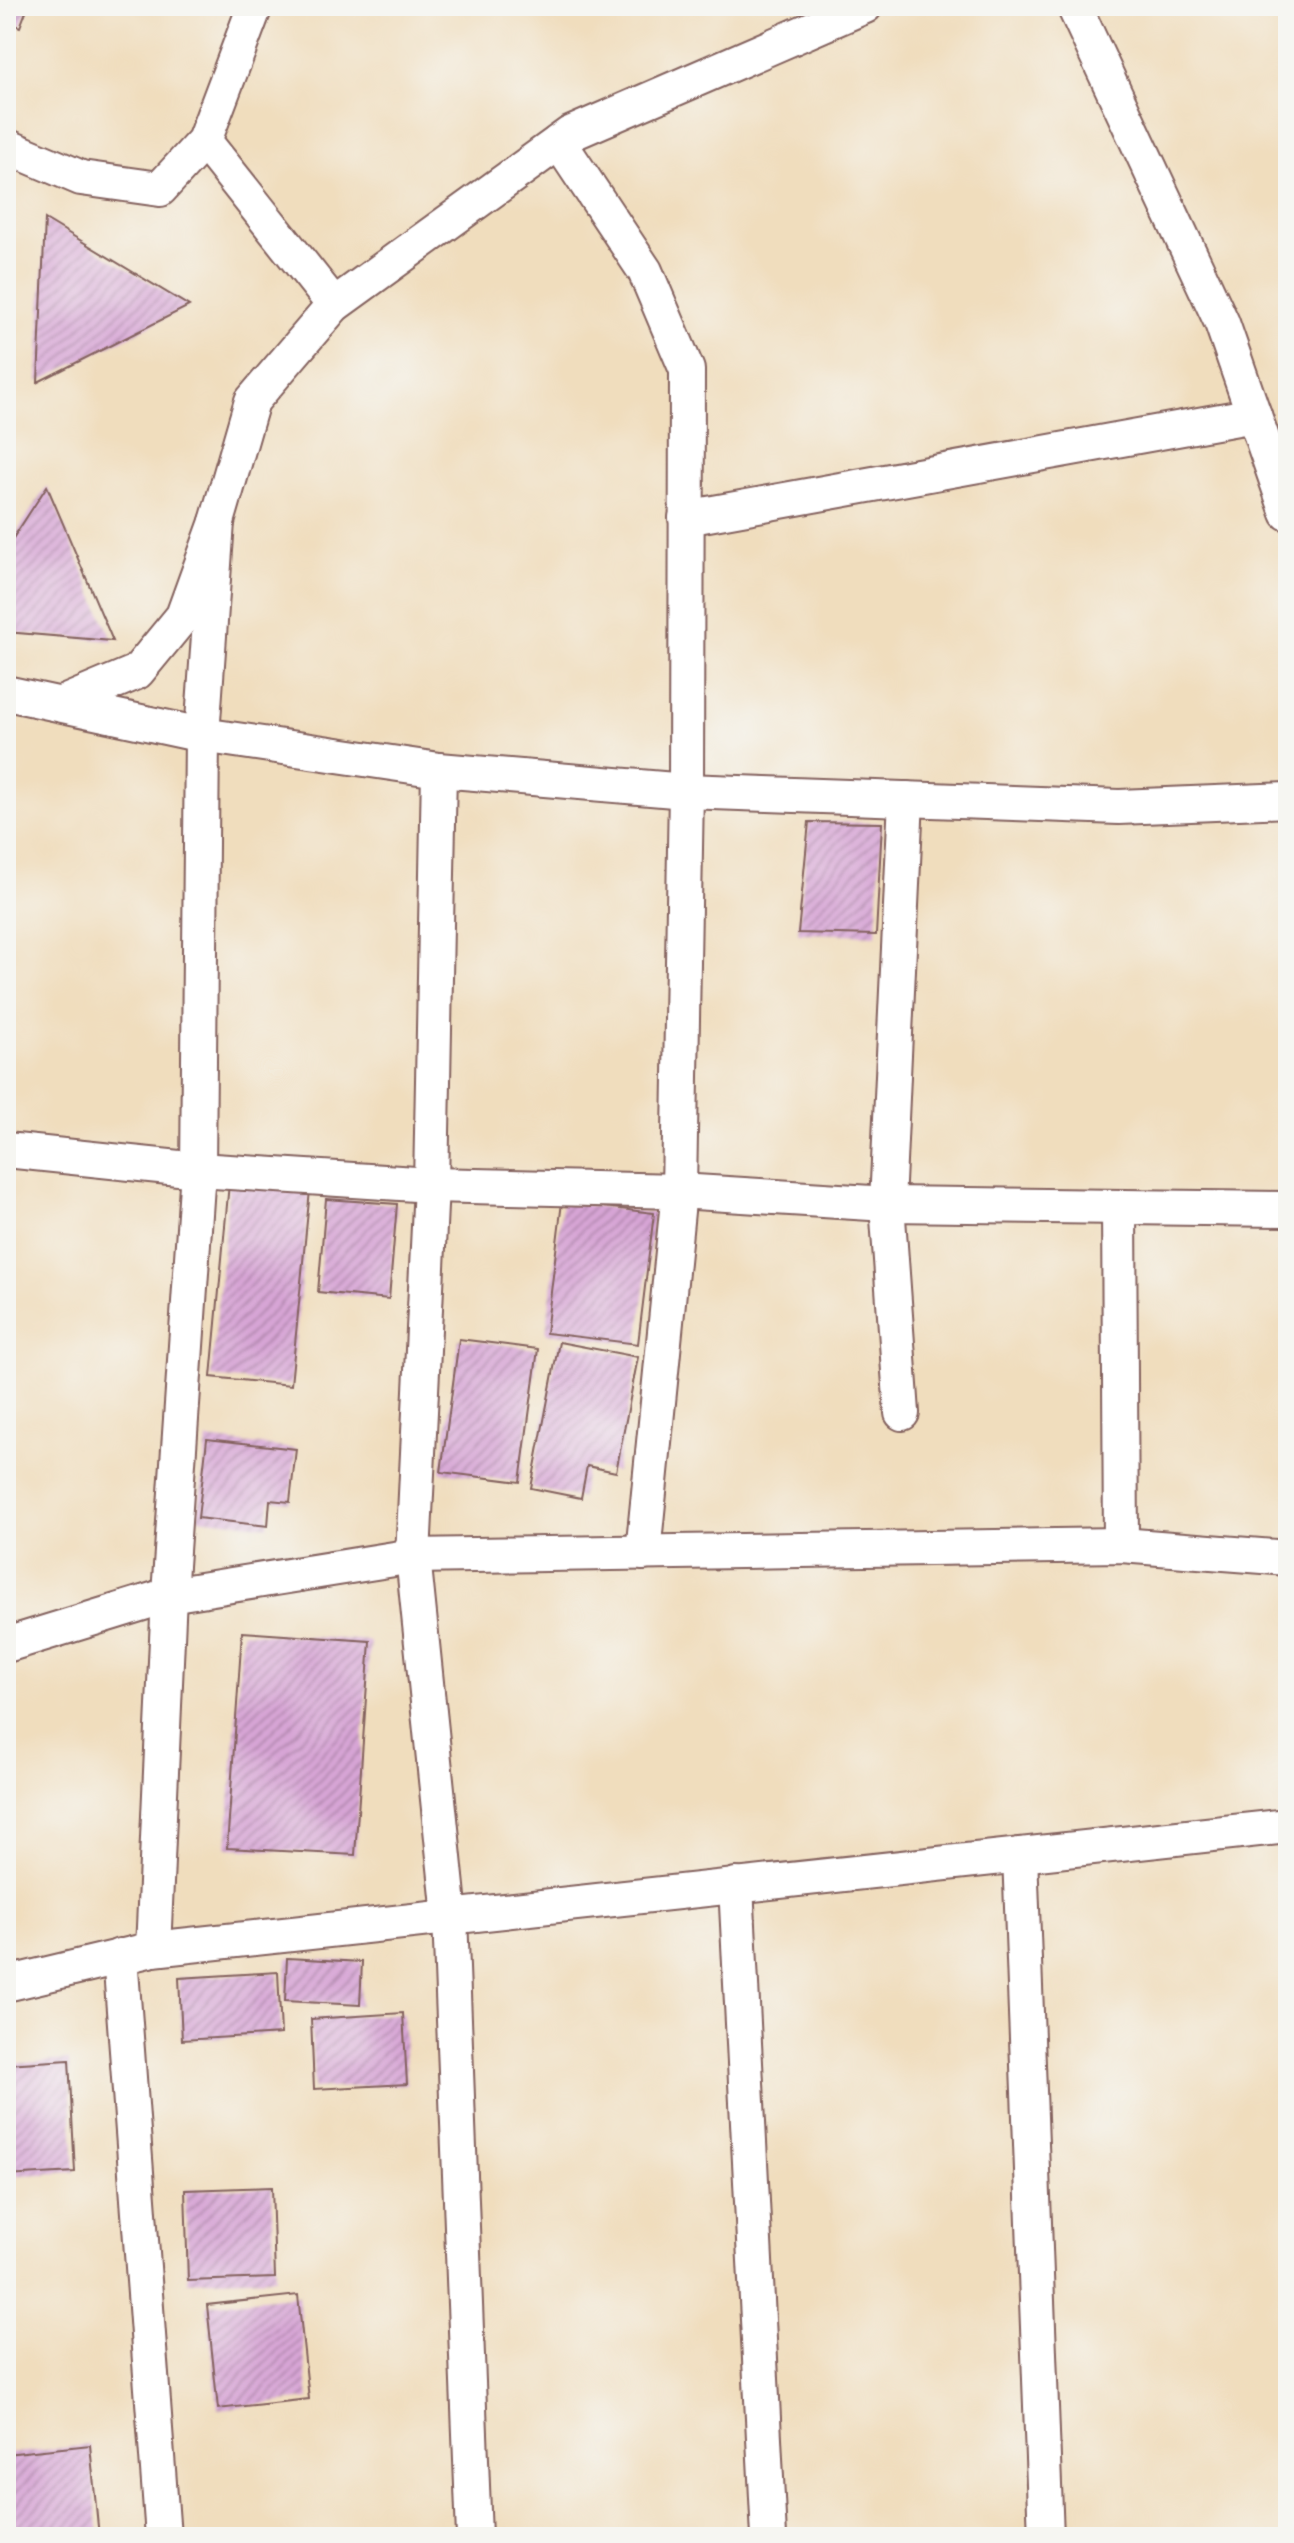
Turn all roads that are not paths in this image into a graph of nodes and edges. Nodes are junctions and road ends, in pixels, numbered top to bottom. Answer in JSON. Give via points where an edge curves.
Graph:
{"nodes":[{"id":1,"x":255,"y":6,"type":"edge"},
{"id":2,"x":865,"y":6,"type":"edge"},
{"id":3,"x":1074,"y":6,"type":"edge"},
{"id":4,"x":204,"y":141,"type":"junction"},
{"id":5,"x":559,"y":142,"type":"junction"},
{"id":6,"x":6,"y":146,"type":"edge"},
{"id":7,"x":334,"y":305,"type":"junction"},
{"id":8,"x":1254,"y":415,"type":"junction"},
{"id":9,"x":1288,"y":513,"type":"edge"},
{"id":10,"x":686,"y":518,"type":"junction"},
{"id":11,"x":217,"y":522,"type":"junction"},
{"id":12,"x":6,"y":693,"type":"edge"},
{"id":13,"x":61,"y":704,"type":"junction"},
{"id":14,"x":202,"y":735,"type":"junction"},
{"id":15,"x":439,"y":770,"type":"junction"},
{"id":16,"x":686,"y":791,"type":"junction"},
{"id":17,"x":906,"y":799,"type":"junction"},
{"id":18,"x":1288,"y":800,"type":"edge"},
{"id":19,"x":6,"y":1150,"type":"edge"},
{"id":20,"x":198,"y":1170,"type":"junction"},
{"id":21,"x":431,"y":1185,"type":"junction"},
{"id":22,"x":679,"y":1191,"type":"junction"},
{"id":23,"x":887,"y":1204,"type":"junction"},
{"id":24,"x":1119,"y":1207,"type":"junction"},
{"id":25,"x":1288,"y":1209,"type":"edge"},
{"id":26,"x":902,"y":1413,"type":"dead end"},
{"id":27,"x":1121,"y":1545,"type":"junction"},
{"id":28,"x":643,"y":1553,"type":"junction"},
{"id":29,"x":413,"y":1556,"type":"junction"},
{"id":30,"x":1288,"y":1558,"type":"edge"},
{"id":31,"x":169,"y":1595,"type":"junction"},
{"id":32,"x":6,"y":1645,"type":"edge"},
{"id":33,"x":1288,"y":1826,"type":"edge"},
{"id":34,"x":1020,"y":1855,"type":"junction"},
{"id":35,"x":736,"y":1885,"type":"junction"},
{"id":36,"x":450,"y":1916,"type":"junction"},
{"id":37,"x":153,"y":1949,"type":"junction"},
{"id":38,"x":120,"y":1956,"type":"junction"},
{"id":39,"x":6,"y":1984,"type":"edge"},
{"id":40,"x":163,"y":2537,"type":"edge"},
{"id":41,"x":474,"y":2537,"type":"edge"},
{"id":42,"x":769,"y":2537,"type":"edge"},
{"id":43,"x":1046,"y":2537,"type":"edge"}],
"edges":[{"from":1,"to":4,"type":"street"},
{"from":2,"to":5,"type":"street"},
{"from":3,"to":8,"type":"street","via":[[1222,323]]},
{"from":4,"to":6,"type":"street","via":[[160,189],[81,178]]},
{"from":4,"to":7,"type":"street"},
{"from":5,"to":7,"type":"street"},
{"from":5,"to":10,"type":"street","via":[[645,271],[687,370]]},
{"from":7,"to":11,"type":"street","via":[[252,401]]},
{"from":8,"to":9,"type":"street"},
{"from":8,"to":10,"type":"street"},
{"from":10,"to":16,"type":"street"},
{"from":11,"to":13,"type":"street","via":[[183,616],[137,672]]},
{"from":11,"to":14,"type":"street"},
{"from":12,"to":13,"type":"street"},
{"from":13,"to":14,"type":"street"},
{"from":14,"to":15,"type":"street"},
{"from":14,"to":20,"type":"street"},
{"from":15,"to":16,"type":"street"},
{"from":15,"to":21,"type":"street"},
{"from":16,"to":17,"type":"street"},
{"from":16,"to":22,"type":"street"},
{"from":17,"to":18,"type":"street","via":[[1119,807]]},
{"from":17,"to":23,"type":"street"},
{"from":19,"to":20,"type":"street"},
{"from":20,"to":21,"type":"street"},
{"from":20,"to":31,"type":"street"},
{"from":21,"to":22,"type":"street"},
{"from":21,"to":29,"type":"street"},
{"from":22,"to":23,"type":"street"},
{"from":22,"to":28,"type":"street"},
{"from":23,"to":24,"type":"street"},
{"from":23,"to":26,"type":"street"},
{"from":24,"to":25,"type":"street"},
{"from":24,"to":27,"type":"street"},
{"from":27,"to":28,"type":"street"},
{"from":27,"to":30,"type":"street"},
{"from":28,"to":29,"type":"street"},
{"from":29,"to":31,"type":"street"},
{"from":29,"to":36,"type":"street"},
{"from":31,"to":32,"type":"street"},
{"from":31,"to":37,"type":"street"},
{"from":33,"to":34,"type":"street"},
{"from":34,"to":35,"type":"street"},
{"from":34,"to":43,"type":"street"},
{"from":35,"to":36,"type":"street"},
{"from":35,"to":42,"type":"street"},
{"from":36,"to":37,"type":"street"},
{"from":36,"to":41,"type":"street"},
{"from":37,"to":38,"type":"street"},
{"from":38,"to":39,"type":"street"},
{"from":38,"to":40,"type":"street"}]}
